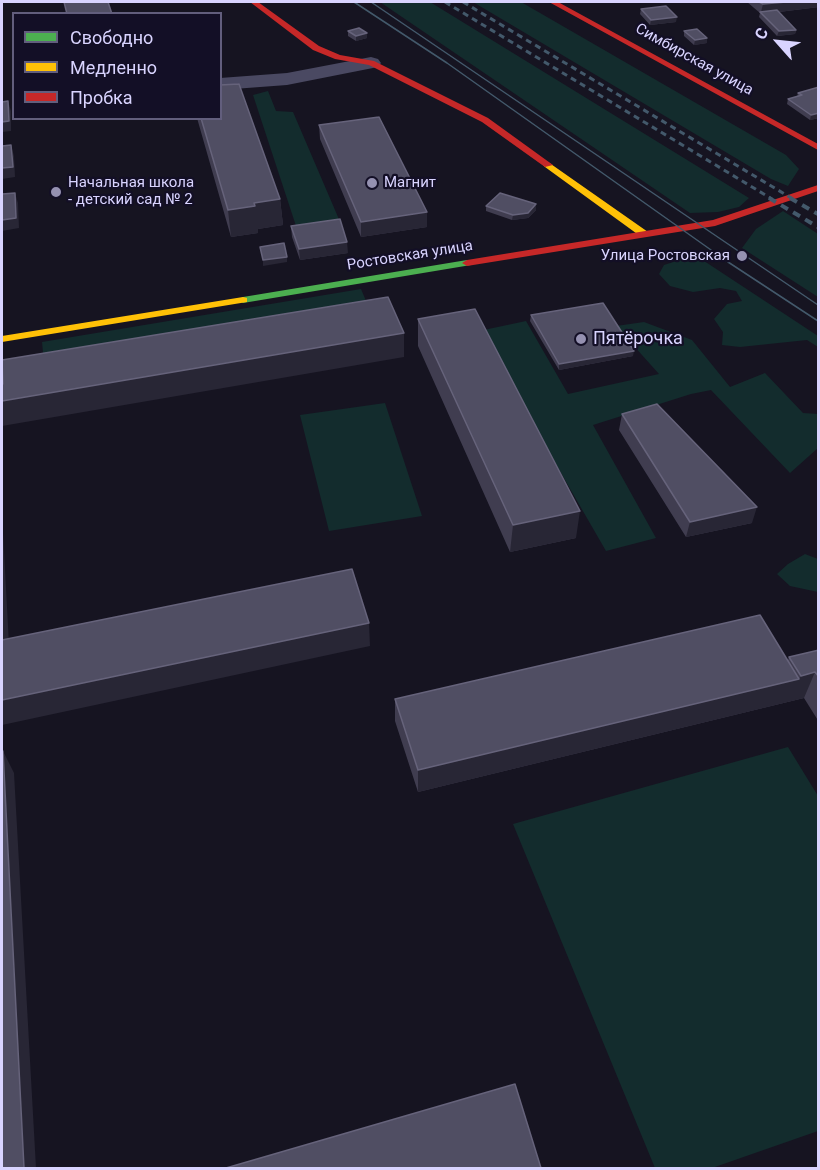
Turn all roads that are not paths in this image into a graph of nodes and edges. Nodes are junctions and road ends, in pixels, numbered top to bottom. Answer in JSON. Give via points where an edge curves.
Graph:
{"nodes":[{"id":1,"x":254,"y":2,"type":"edge"},
{"id":2,"x":553,"y":2,"type":"edge"},
{"id":3,"x":371,"y":63,"type":"junction"},
{"id":4,"x":222,"y":84,"type":"edge"},
{"id":5,"x":819,"y":147,"type":"edge"},
{"id":6,"x":819,"y":188,"type":"edge"},
{"id":7,"x":644,"y":234,"type":"junction"},
{"id":8,"x":2,"y":339,"type":"edge"}],
"edges":[{"from":1,"to":3,"type":"main road","via":[[316,48]]},
{"from":2,"to":5,"type":"main road","name":"Симбирская улица"},
{"from":3,"to":4,"type":"street","via":[[287,79]]},
{"from":3,"to":7,"type":"main road","via":[[484,120]]},
{"from":6,"to":7,"type":"main road","name":"Ростовская улица","via":[[715,223]]},
{"from":7,"to":8,"type":"main road","name":"Ростовская улица"}]}
